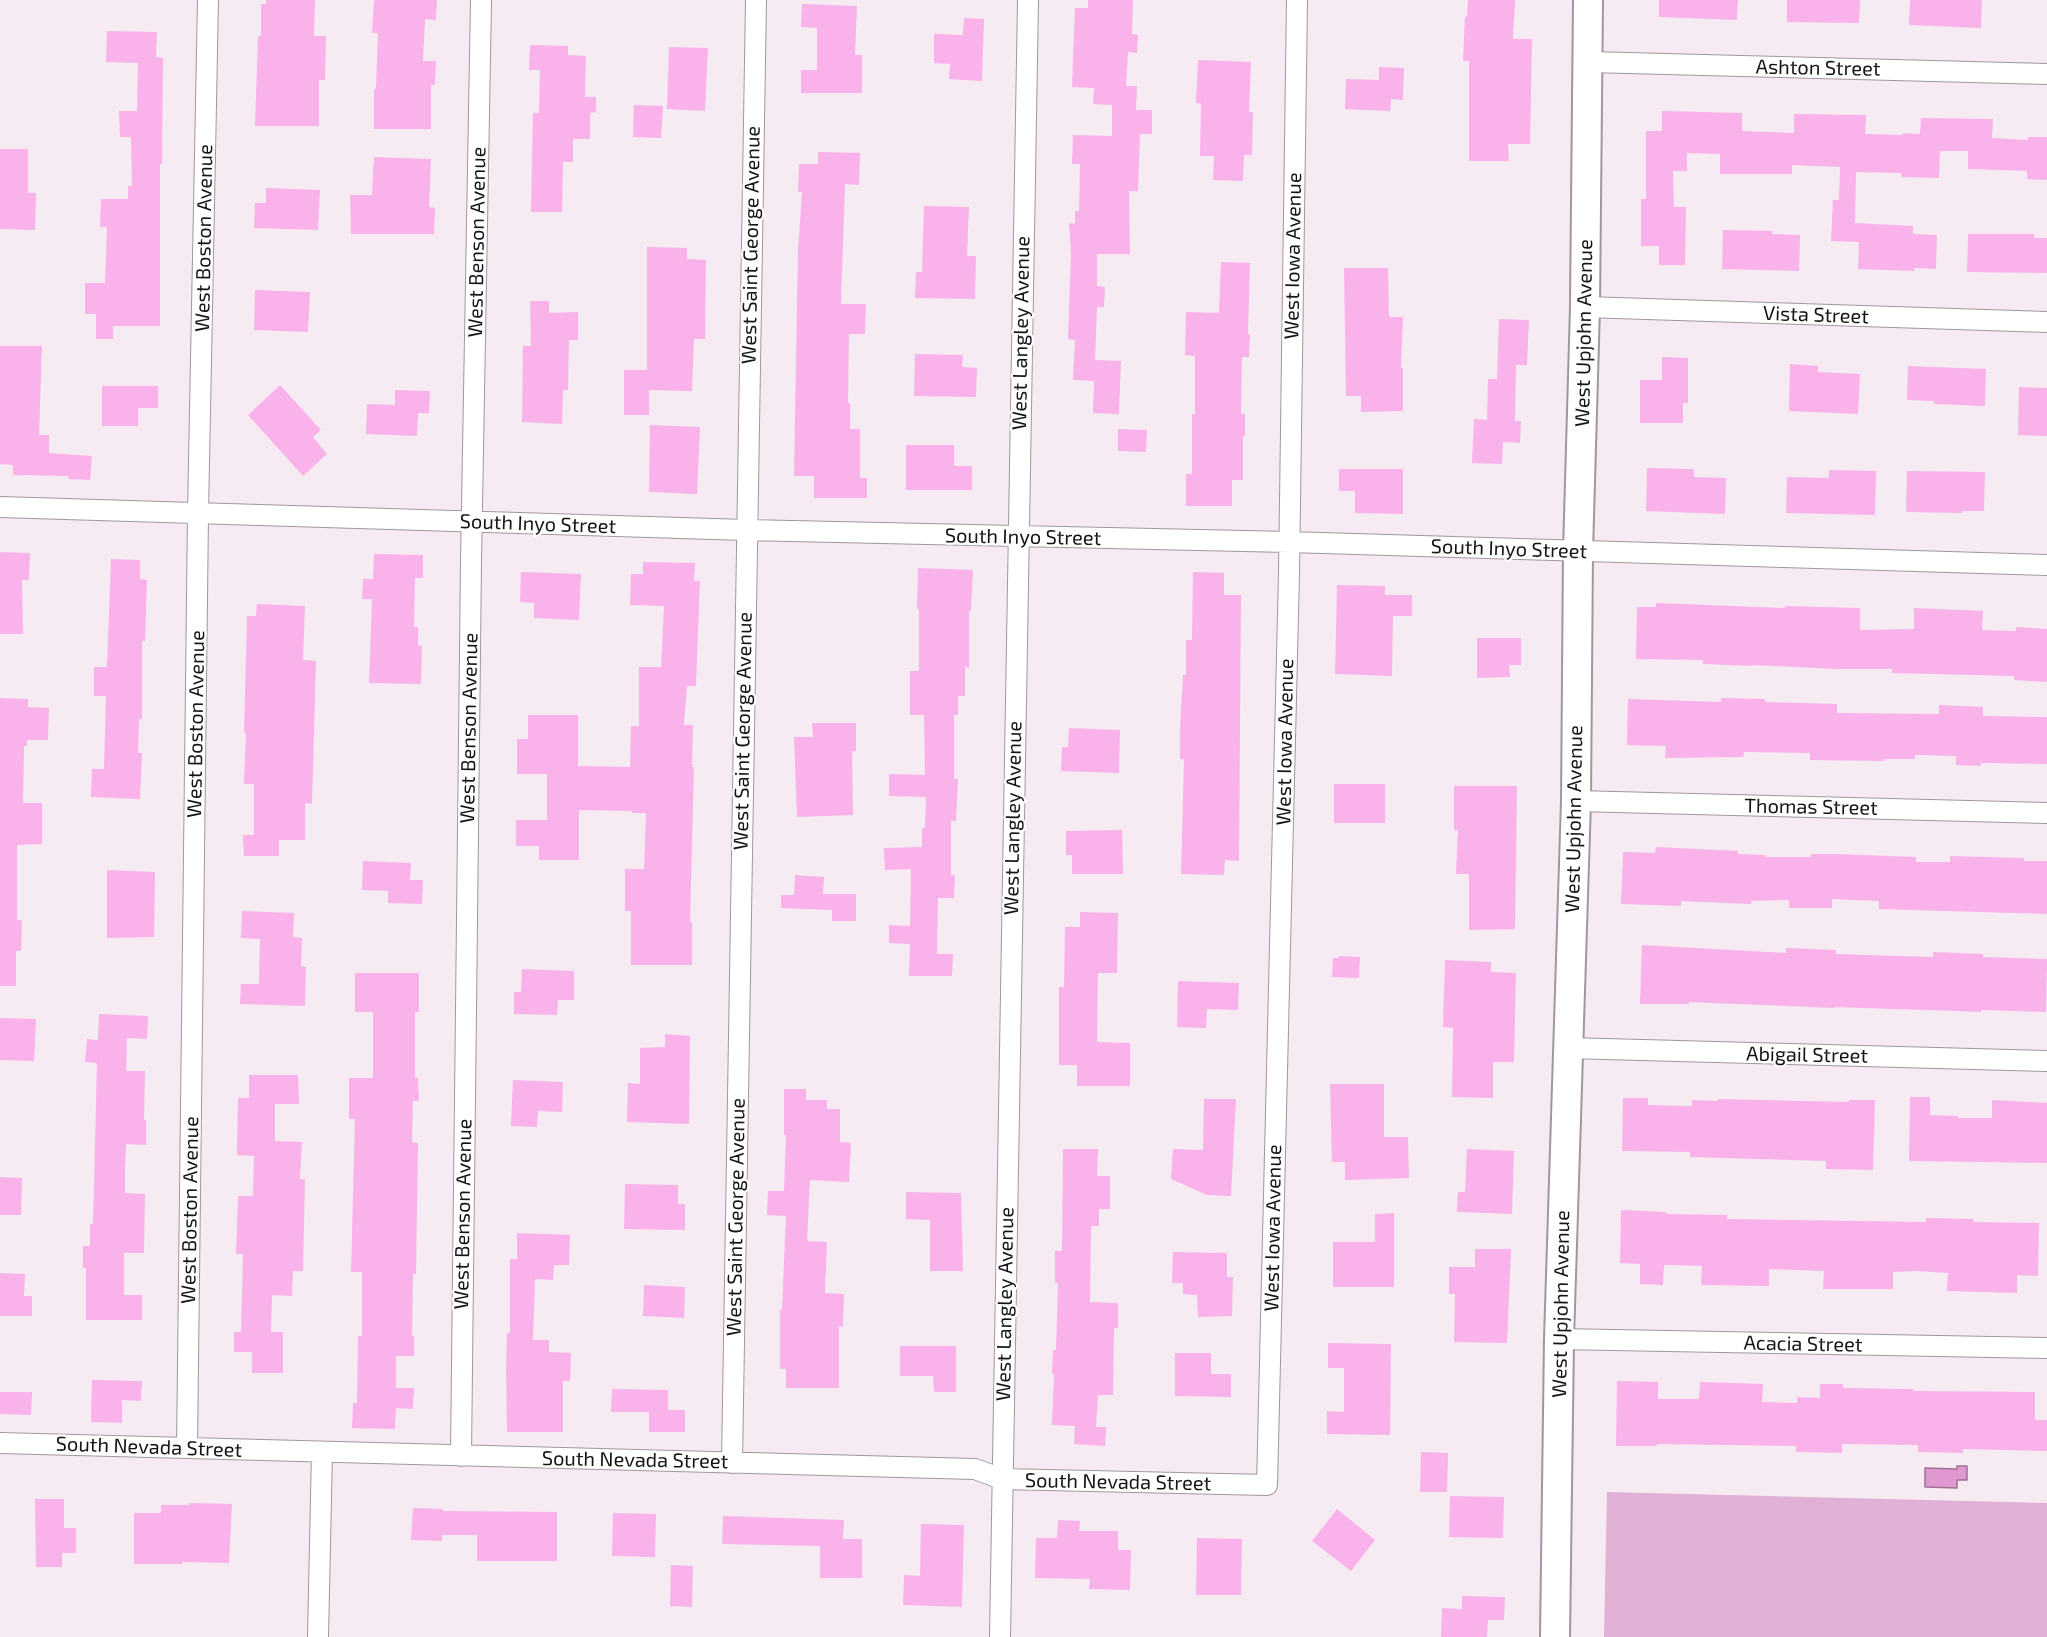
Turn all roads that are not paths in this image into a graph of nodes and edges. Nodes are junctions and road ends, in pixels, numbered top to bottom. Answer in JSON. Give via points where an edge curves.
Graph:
{"nodes":[{"id":1,"x":208,"y":0,"type":"edge"},
{"id":2,"x":481,"y":0,"type":"edge"},
{"id":3,"x":756,"y":0,"type":"edge"},
{"id":4,"x":1028,"y":0,"type":"edge"},
{"id":5,"x":1297,"y":0,"type":"edge"},
{"id":6,"x":1588,"y":0,"type":"edge"},
{"id":7,"x":1589,"y":62,"type":"junction"},
{"id":8,"x":2047,"y":74,"type":"edge"},
{"id":9,"x":1585,"y":307,"type":"junction"},
{"id":10,"x":2047,"y":321,"type":"edge"},
{"id":11,"x":0,"y":507,"type":"edge"},
{"id":12,"x":198,"y":514,"type":"junction"},
{"id":13,"x":472,"y":522,"type":"junction"},
{"id":14,"x":746,"y":530,"type":"junction"},
{"id":15,"x":1017,"y":537,"type":"junction"},
{"id":16,"x":1289,"y":542,"type":"junction"},
{"id":17,"x":1578,"y":552,"type":"junction"},
{"id":18,"x":2047,"y":565,"type":"edge"},
{"id":19,"x":1576,"y":801,"type":"junction"},
{"id":20,"x":2047,"y":813,"type":"edge"},
{"id":21,"x":1568,"y":1048,"type":"junction"},
{"id":22,"x":2047,"y":1061,"type":"edge"},
{"id":23,"x":1559,"y":1339,"type":"junction"},
{"id":24,"x":2047,"y":1348,"type":"edge"},
{"id":25,"x":0,"y":1443,"type":"edge"},
{"id":26,"x":187,"y":1448,"type":"junction"},
{"id":27,"x":322,"y":1452,"type":"junction"},
{"id":28,"x":461,"y":1456,"type":"junction"},
{"id":29,"x":732,"y":1462,"type":"junction"},
{"id":30,"x":1002,"y":1479,"type":"junction"},
{"id":31,"x":1267,"y":1485,"type":"joint"},
{"id":32,"x":318,"y":1637,"type":"edge"},
{"id":33,"x":1000,"y":1637,"type":"edge"},
{"id":34,"x":1556,"y":1637,"type":"edge"}],
"edges":[{"from":1,"to":12,"type":"street","name":"West Boston Avenue"},
{"from":2,"to":13,"type":"street","name":"West Benson Avenue"},
{"from":3,"to":14,"type":"street","name":"West Saint George Avenue"},
{"from":4,"to":15,"type":"street","name":"West Langley Avenue"},
{"from":5,"to":16,"type":"street","name":"West Iowa Avenue"},
{"from":6,"to":7,"type":"street","name":"West Upjohn Avenue"},
{"from":7,"to":8,"type":"street","name":"Ashton Street"},
{"from":7,"to":9,"type":"street","name":"West Upjohn Avenue"},
{"from":9,"to":10,"type":"street","name":"Vista Street"},
{"from":9,"to":17,"type":"street","name":"West Upjohn Avenue"},
{"from":11,"to":12,"type":"street","name":"South Inyo Street"},
{"from":12,"to":13,"type":"street","name":"South Inyo Street"},
{"from":12,"to":26,"type":"street","name":"West Boston Avenue"},
{"from":13,"to":14,"type":"street","name":"South Inyo Street"},
{"from":13,"to":28,"type":"street","name":"West Benson Avenue"},
{"from":14,"to":15,"type":"street","name":"South Inyo Street"},
{"from":14,"to":29,"type":"street","name":"West Saint George Avenue"},
{"from":15,"to":16,"type":"street","name":"South Inyo Street"},
{"from":15,"to":30,"type":"street","name":"West Langley Avenue"},
{"from":16,"to":17,"type":"street","name":"South Inyo Street"},
{"from":16,"to":31,"type":"street","name":"West Iowa Avenue"},
{"from":17,"to":18,"type":"street","name":"South Inyo Street"},
{"from":17,"to":19,"type":"street","name":"West Upjohn Avenue"},
{"from":19,"to":20,"type":"street","name":"Thomas Street"},
{"from":19,"to":21,"type":"street","name":"West Upjohn Avenue"},
{"from":21,"to":22,"type":"street","name":"Abigail Street"},
{"from":21,"to":23,"type":"street","name":"West Upjohn Avenue"},
{"from":23,"to":24,"type":"street","name":"Acacia Street"},
{"from":23,"to":34,"type":"street","name":"West Upjohn Avenue"},
{"from":25,"to":26,"type":"street","name":"South Nevada Street"},
{"from":26,"to":27,"type":"street","name":"South Nevada Street"},
{"from":27,"to":28,"type":"street","name":"South Nevada Street"},
{"from":27,"to":32,"type":"street"},
{"from":28,"to":29,"type":"street","name":"South Nevada Street"},
{"from":29,"to":30,"type":"street","name":"South Nevada Street","via":[[975,1469]]},
{"from":30,"to":31,"type":"street","name":"South Nevada Street"},
{"from":30,"to":33,"type":"street","name":"West Langley Avenue"}]}
